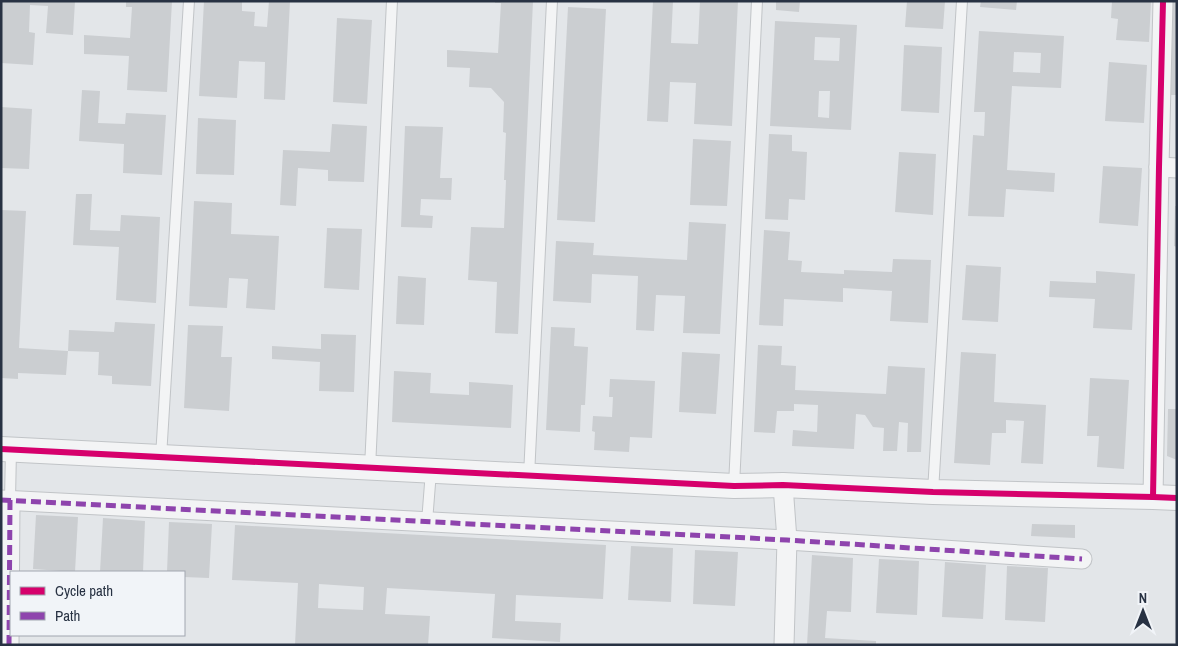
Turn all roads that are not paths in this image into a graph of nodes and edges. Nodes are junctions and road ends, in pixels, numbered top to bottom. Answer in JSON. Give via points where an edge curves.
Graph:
{"nodes":[{"id":1,"x":189,"y":1,"type":"edge"},
{"id":2,"x":392,"y":1,"type":"edge"},
{"id":3,"x":552,"y":1,"type":"edge"},
{"id":4,"x":757,"y":1,"type":"edge"},
{"id":5,"x":962,"y":1,"type":"edge"},
{"id":6,"x":1163,"y":1,"type":"edge"},
{"id":7,"x":1168,"y":168,"type":"edge"},
{"id":8,"x":6,"y":449,"type":"edge"},
{"id":9,"x":161,"y":457,"type":"junction"},
{"id":10,"x":370,"y":468,"type":"junction"},
{"id":11,"x":431,"y":471,"type":"junction"},
{"id":12,"x":529,"y":476,"type":"junction"},
{"id":13,"x":784,"y":485,"type":"junction"},
{"id":14,"x":734,"y":486,"type":"junction"},
{"id":15,"x":933,"y":492,"type":"junction"},
{"id":16,"x":1154,"y":497,"type":"junction"},
{"id":17,"x":1177,"y":498,"type":"edge"},
{"id":18,"x":6,"y":500,"type":"edge"},
{"id":19,"x":427,"y":522,"type":"junction"},
{"id":20,"x":787,"y":540,"type":"junction"},
{"id":21,"x":1082,"y":559,"type":"dead end"},
{"id":22,"x":9,"y":645,"type":"edge"},
{"id":23,"x":784,"y":645,"type":"edge"}],
"edges":[{"from":1,"to":9,"type":"lane"},
{"from":2,"to":10,"type":"lane"},
{"from":3,"to":12,"type":"lane"},
{"from":4,"to":14,"type":"lane"},
{"from":5,"to":15,"type":"lane"},
{"from":6,"to":7,"type":"street"},
{"from":7,"to":16,"type":"street"},
{"from":8,"to":9,"type":"street"},
{"from":8,"to":18,"type":"lane"},
{"from":9,"to":10,"type":"street"},
{"from":10,"to":11,"type":"street"},
{"from":11,"to":12,"type":"street"},
{"from":11,"to":19,"type":"lane"},
{"from":12,"to":14,"type":"street"},
{"from":13,"to":14,"type":"street"},
{"from":13,"to":15,"type":"street"},
{"from":13,"to":20,"type":"street"},
{"from":15,"to":16,"type":"street"},
{"from":16,"to":17,"type":"street"},
{"from":18,"to":19,"type":"street"},
{"from":18,"to":22,"type":"street"},
{"from":19,"to":20,"type":"street"},
{"from":20,"to":21,"type":"street"},
{"from":20,"to":23,"type":"street"}]}
